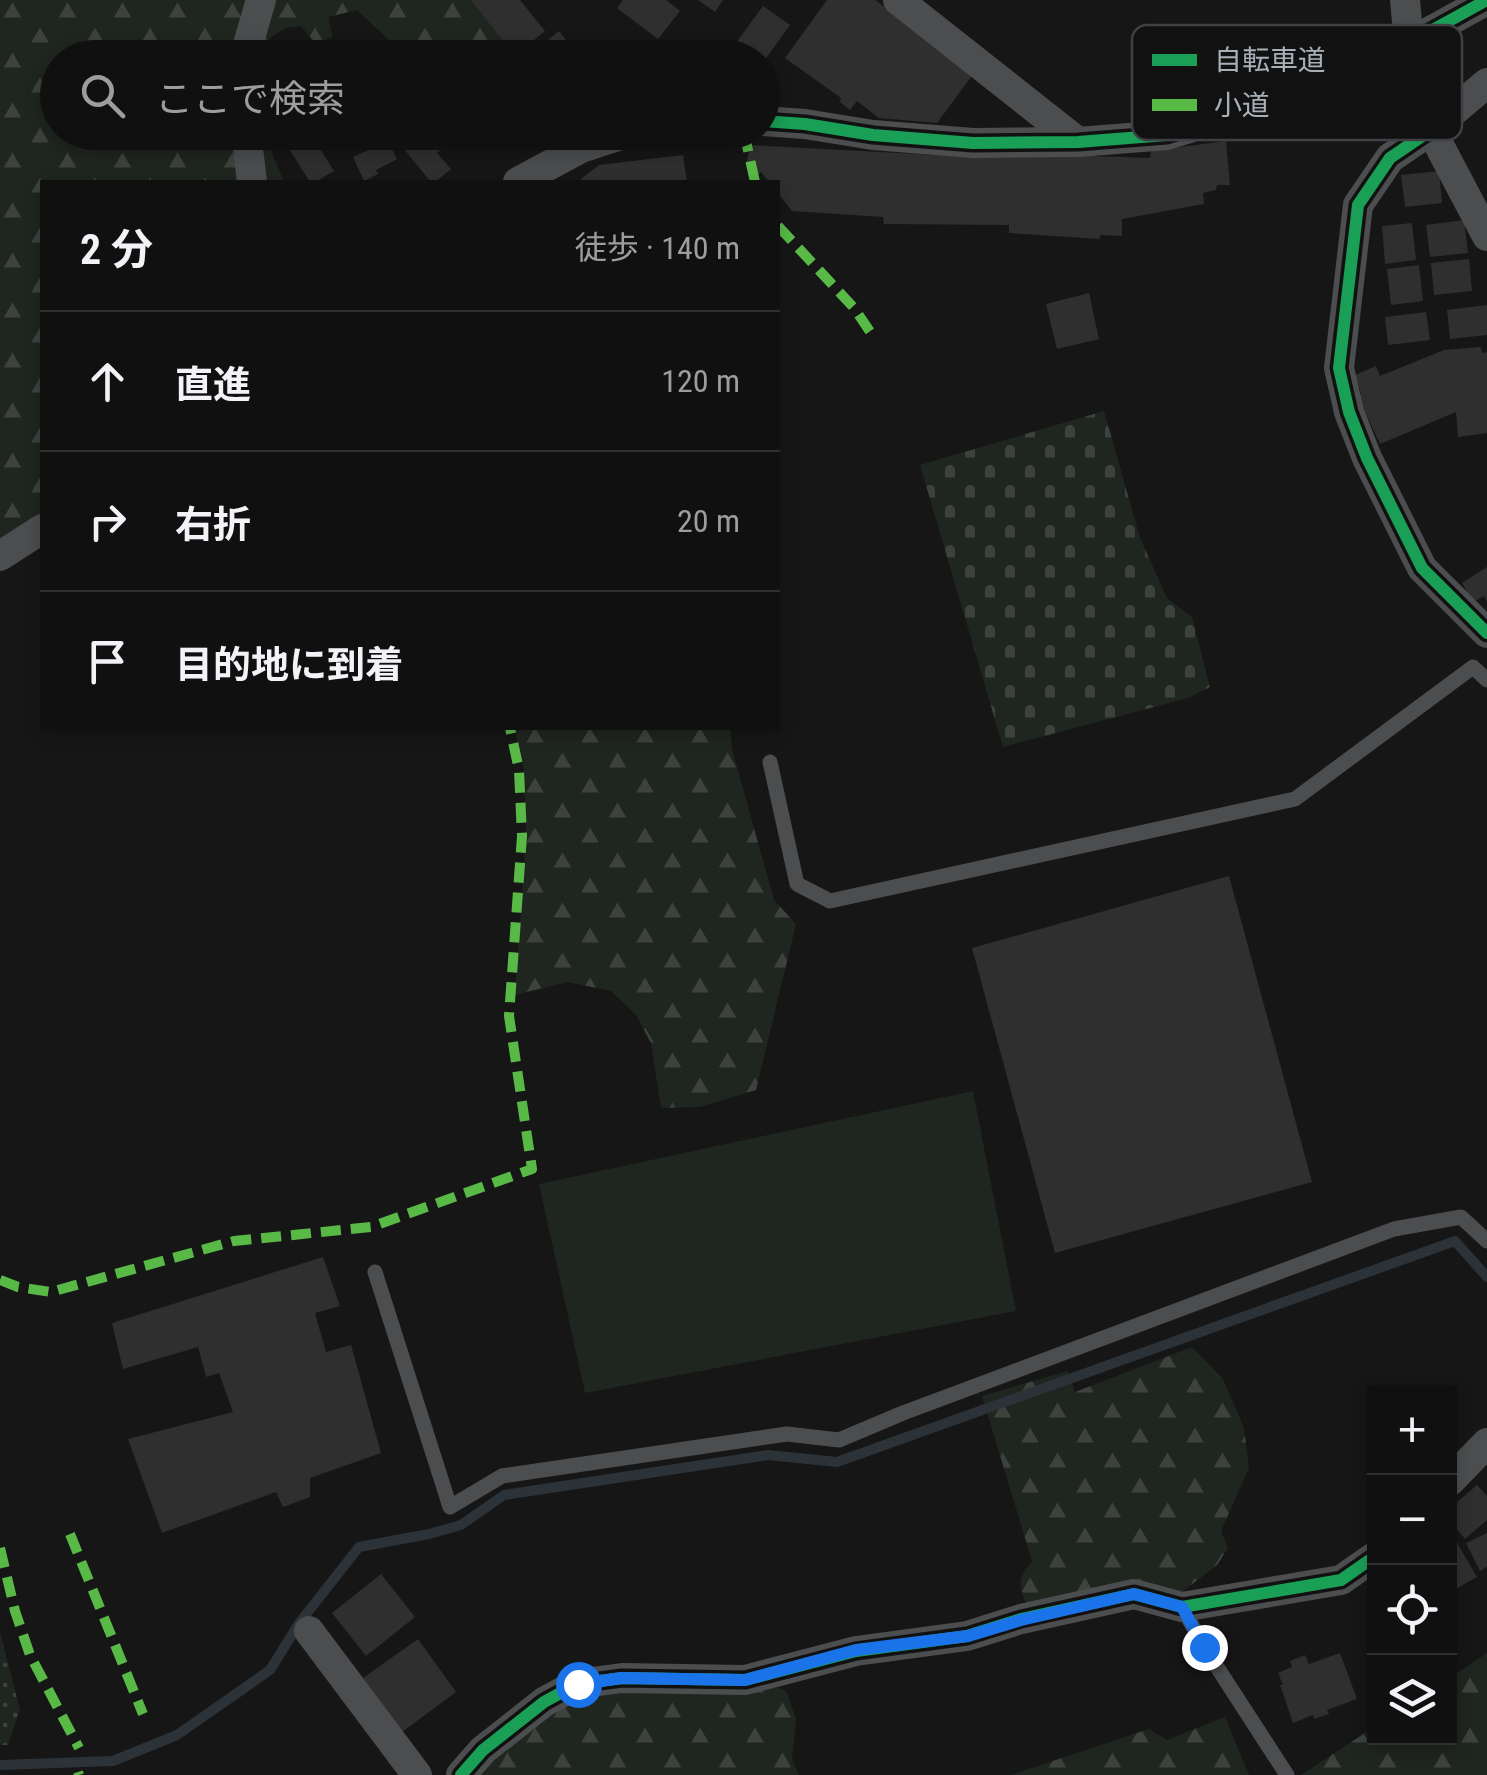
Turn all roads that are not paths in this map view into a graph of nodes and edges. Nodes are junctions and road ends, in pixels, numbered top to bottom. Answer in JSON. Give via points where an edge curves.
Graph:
{"nodes":[{"id":1,"x":261,"y":0,"type":"edge"},
{"id":2,"x":898,"y":0,"type":"edge"},
{"id":3,"x":1405,"y":0,"type":"edge"},
{"id":4,"x":1487,"y":0,"type":"edge"},
{"id":5,"x":1407,"y":25,"type":"edge"},
{"id":6,"x":1442,"y":25,"type":"edge"},
{"id":7,"x":249,"y":40,"type":"edge"},
{"id":8,"x":1487,"y":83,"type":"edge"},
{"id":9,"x":1462,"y":104,"type":"edge"},
{"id":10,"x":780,"y":122,"type":"edge"},
{"id":11,"x":1132,"y":138,"type":"edge"},
{"id":12,"x":1416,"y":140,"type":"edge"},
{"id":13,"x":1436,"y":140,"type":"edge"},
{"id":14,"x":1078,"y":142,"type":"junction"},
{"id":15,"x":248,"y":150,"type":"edge"},
{"id":16,"x":577,"y":150,"type":"edge"},
{"id":17,"x":252,"y":180,"type":"edge"},
{"id":18,"x":522,"y":180,"type":"edge"},
{"id":19,"x":1487,"y":236,"type":"edge"},
{"id":20,"x":40,"y":530,"type":"edge"},
{"id":21,"x":0,"y":556,"type":"edge"},
{"id":22,"x":1487,"y":633,"type":"edge"},
{"id":23,"x":1487,"y":680,"type":"edge"},
{"id":24,"x":770,"y":762,"type":"dead end"},
{"id":25,"x":1487,"y":1240,"type":"edge"},
{"id":26,"x":375,"y":1272,"type":"dead end"},
{"id":27,"x":1484,"y":1453,"type":"edge"},
{"id":28,"x":1457,"y":1475,"type":"edge"},
{"id":29,"x":1367,"y":1562,"type":"edge"},
{"id":30,"x":1182,"y":1607,"type":"junction"},
{"id":31,"x":308,"y":1631,"type":"dead end"},
{"id":32,"x":417,"y":1775,"type":"edge"},
{"id":33,"x":461,"y":1775,"type":"edge"},
{"id":34,"x":1287,"y":1775,"type":"edge"}],
"edges":[{"from":1,"to":7,"type":"street"},
{"from":2,"to":14,"type":"street"},
{"from":3,"to":5,"type":"street"},
{"from":4,"to":6,"type":"street"},
{"from":8,"to":9,"type":"street"},
{"from":10,"to":14,"type":"street","via":[[972,143]]},
{"from":11,"to":14,"type":"street"},
{"from":12,"to":22,"type":"street","via":[[1390,158],[1358,204],[1339,368],[1367,458],[1422,568]]},
{"from":13,"to":19,"type":"street"},
{"from":15,"to":17,"type":"street"},
{"from":16,"to":18,"type":"street"},
{"from":20,"to":21,"type":"street"},
{"from":23,"to":24,"type":"lane","via":[[1472,667],[1295,799],[830,901],[797,884]]},
{"from":25,"to":26,"type":"lane","via":[[1461,1218],[1394,1229],[839,1440],[787,1434],[502,1476],[450,1507]]},
{"from":27,"to":28,"type":"street"},
{"from":29,"to":30,"type":"street","via":[[1341,1580]]},
{"from":30,"to":33,"type":"street","via":[[1134,1594],[968,1636],[856,1650],[745,1680],[578,1684],[544,1702]]},
{"from":30,"to":34,"type":"lane"},
{"from":31,"to":32,"type":"street"}]}
